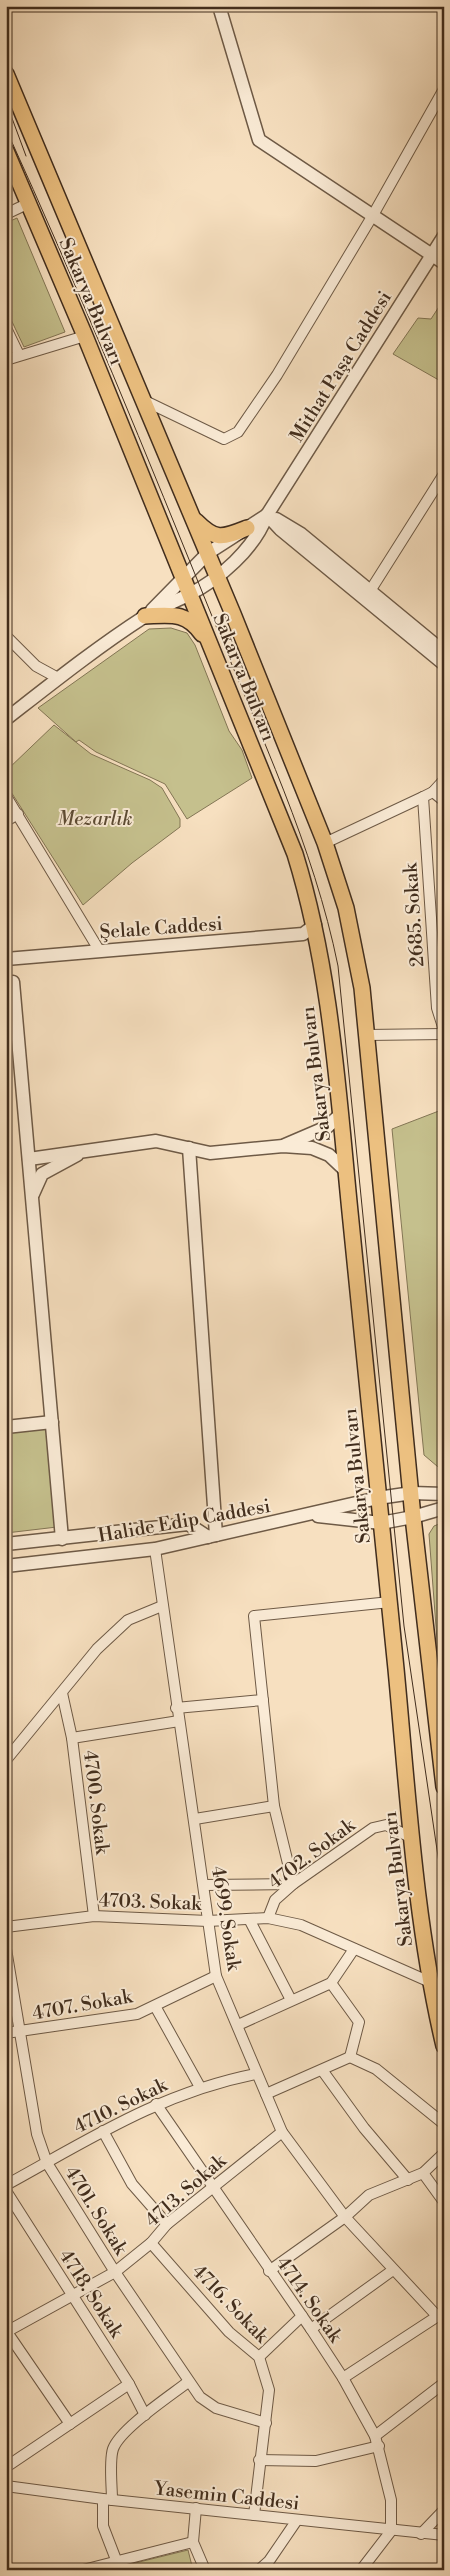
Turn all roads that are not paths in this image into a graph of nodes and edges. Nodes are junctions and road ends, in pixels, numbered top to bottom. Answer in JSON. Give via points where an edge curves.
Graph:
{"nodes":[{"id":1,"x":219,"y":6,"type":"edge"},
{"id":2,"x":6,"y":74,"type":"edge"},
{"id":3,"x":444,"y":89,"type":"edge"},
{"id":4,"x":6,"y":151,"type":"edge"},
{"id":5,"x":29,"y":203,"type":"junction"},
{"id":6,"x":6,"y":214,"type":"edge"},
{"id":7,"x":373,"y":215,"type":"junction"},
{"id":8,"x":444,"y":236,"type":"edge"},
{"id":9,"x":432,"y":257,"type":"junction"},
{"id":10,"x":444,"y":264,"type":"edge"},
{"id":11,"x":6,"y":328,"type":"edge"},
{"id":12,"x":85,"y":336,"type":"junction"},
{"id":13,"x":19,"y":355,"type":"junction"},
{"id":14,"x":6,"y":360,"type":"edge"},
{"id":15,"x":142,"y":400,"type":"junction"},
{"id":16,"x":444,"y":474,"type":"edge"},
{"id":17,"x":267,"y":515,"type":"junction"},
{"id":18,"x":193,"y":517,"type":"junction"},
{"id":19,"x":247,"y":528,"type":"junction"},
{"id":20,"x":208,"y":553,"type":"junction"},
{"id":21,"x":184,"y":576,"type":"junction"},
{"id":22,"x":217,"y":577,"type":"junction"},
{"id":23,"x":370,"y":592,"type":"junction"},
{"id":24,"x":190,"y":594,"type":"junction"},
{"id":25,"x":146,"y":616,"type":"junction"},
{"id":26,"x":6,"y":636,"type":"edge"},
{"id":27,"x":211,"y":648,"type":"junction"},
{"id":28,"x":444,"y":652,"type":"edge"},
{"id":29,"x":444,"y":664,"type":"edge"},
{"id":30,"x":58,"y":678,"type":"junction"},
{"id":31,"x":6,"y":719,"type":"edge"},
{"id":32,"x":444,"y":780,"type":"edge"},
{"id":33,"x":432,"y":792,"type":"junction"},
{"id":34,"x":6,"y":796,"type":"edge"},
{"id":35,"x":423,"y":797,"type":"junction"},
{"id":36,"x":444,"y":802,"type":"edge"},
{"id":37,"x":18,"y":814,"type":"junction"},
{"id":38,"x":6,"y":821,"type":"edge"},
{"id":39,"x":325,"y":843,"type":"junction"},
{"id":40,"x":315,"y":925,"type":"junction"},
{"id":41,"x":99,"y":950,"type":"junction"},
{"id":42,"x":6,"y":959,"type":"edge"},
{"id":43,"x":6,"y":983,"type":"edge"},
{"id":44,"x":444,"y":1030,"type":"edge"},
{"id":45,"x":444,"y":1034,"type":"edge"},
{"id":46,"x":367,"y":1036,"type":"junction"},
{"id":47,"x":340,"y":1114,"type":"junction"},
{"id":48,"x":282,"y":1146,"type":"junction"},
{"id":49,"x":189,"y":1148,"type":"junction"},
{"id":50,"x":84,"y":1151,"type":"junction"},
{"id":51,"x":29,"y":1159,"type":"junction"},
{"id":52,"x":346,"y":1171,"type":"junction"},
{"id":53,"x":32,"y":1195,"type":"junction"},
{"id":54,"x":52,"y":1422,"type":"junction"},
{"id":55,"x":6,"y":1427,"type":"edge"},
{"id":56,"x":412,"y":1493,"type":"junction"},
{"id":57,"x":444,"y":1494,"type":"edge"},
{"id":58,"x":378,"y":1498,"type":"junction"},
{"id":59,"x":444,"y":1508,"type":"edge"},
{"id":60,"x":308,"y":1515,"type":"junction"},
{"id":61,"x":413,"y":1517,"type":"junction"},
{"id":62,"x":381,"y":1523,"type":"junction"},
{"id":63,"x":212,"y":1536,"type":"junction"},
{"id":64,"x":62,"y":1539,"type":"junction"},
{"id":65,"x":6,"y":1544,"type":"edge"},
{"id":66,"x":155,"y":1549,"type":"junction"},
{"id":67,"x":6,"y":1566,"type":"edge"},
{"id":68,"x":390,"y":1602,"type":"junction"},
{"id":69,"x":162,"y":1606,"type":"junction"},
{"id":70,"x":62,"y":1693,"type":"junction"},
{"id":71,"x":263,"y":1700,"type":"junction"},
{"id":72,"x":438,"y":1701,"type":"edge"},
{"id":73,"x":176,"y":1708,"type":"junction"},
{"id":74,"x":179,"y":1721,"type":"junction"},
{"id":75,"x":72,"y":1738,"type":"junction"},
{"id":76,"x":6,"y":1760,"type":"edge"},
{"id":77,"x":443,"y":1781,"type":"edge"},
{"id":78,"x":274,"y":1806,"type":"junction"},
{"id":79,"x":195,"y":1819,"type":"junction"},
{"id":80,"x":412,"y":1838,"type":"junction"},
{"id":81,"x":293,"y":1884,"type":"junction"},
{"id":82,"x":204,"y":1885,"type":"junction"},
{"id":83,"x":94,"y":1916,"type":"junction"},
{"id":84,"x":268,"y":1918,"type":"junction"},
{"id":85,"x":249,"y":1919,"type":"junction"},
{"id":86,"x":208,"y":1921,"type":"junction"},
{"id":87,"x":6,"y":1927,"type":"edge"},
{"id":88,"x":6,"y":1949,"type":"edge"},
{"id":89,"x":354,"y":1949,"type":"junction"},
{"id":90,"x":216,"y":1976,"type":"junction"},
{"id":91,"x":430,"y":1982,"type":"junction"},
{"id":92,"x":331,"y":1983,"type":"junction"},
{"id":93,"x":291,"y":2000,"type":"junction"},
{"id":94,"x":155,"y":2006,"type":"junction"},
{"id":95,"x":238,"y":2025,"type":"junction"},
{"id":96,"x":21,"y":2032,"type":"junction"},
{"id":97,"x":6,"y":2033,"type":"edge"},
{"id":98,"x":444,"y":2046,"type":"edge"},
{"id":99,"x":350,"y":2057,"type":"junction"},
{"id":100,"x":322,"y":2070,"type":"junction"},
{"id":101,"x":256,"y":2074,"type":"junction"},
{"id":102,"x":200,"y":2087,"type":"junction"},
{"id":103,"x":266,"y":2094,"type":"junction"},
{"id":104,"x":156,"y":2104,"type":"junction"},
{"id":105,"x":444,"y":2124,"type":"edge"},
{"id":106,"x":104,"y":2131,"type":"junction"},
{"id":107,"x":282,"y":2132,"type":"junction"},
{"id":108,"x":444,"y":2153,"type":"edge"},
{"id":109,"x":46,"y":2163,"type":"junction"},
{"id":110,"x":423,"y":2174,"type":"junction"},
{"id":111,"x":408,"y":2180,"type":"junction"},
{"id":112,"x":6,"y":2186,"type":"edge"},
{"id":113,"x":212,"y":2187,"type":"junction"},
{"id":114,"x":6,"y":2191,"type":"edge"},
{"id":115,"x":444,"y":2202,"type":"edge"},
{"id":116,"x":344,"y":2216,"type":"junction"},
{"id":117,"x":166,"y":2224,"type":"junction"},
{"id":118,"x":151,"y":2243,"type":"junction"},
{"id":119,"x":393,"y":2270,"type":"junction"},
{"id":120,"x":269,"y":2271,"type":"junction"},
{"id":121,"x":115,"y":2272,"type":"junction"},
{"id":122,"x":73,"y":2296,"type":"junction"},
{"id":123,"x":441,"y":2314,"type":"edge"},
{"id":124,"x":302,"y":2316,"type":"junction"},
{"id":125,"x":311,"y":2329,"type":"junction"},
{"id":126,"x":6,"y":2332,"type":"edge"},
{"id":127,"x":259,"y":2357,"type":"junction"},
{"id":128,"x":343,"y":2378,"type":"junction"},
{"id":129,"x":188,"y":2382,"type":"junction"},
{"id":130,"x":444,"y":2382,"type":"edge"},
{"id":131,"x":128,"y":2384,"type":"junction"},
{"id":132,"x":145,"y":2415,"type":"junction"},
{"id":133,"x":266,"y":2423,"type":"junction"},
{"id":134,"x":70,"y":2424,"type":"junction"},
{"id":135,"x":375,"y":2436,"type":"junction"},
{"id":136,"x":379,"y":2446,"type":"junction"},
{"id":137,"x":259,"y":2460,"type":"junction"},
{"id":138,"x":6,"y":2467,"type":"edge"},
{"id":139,"x":6,"y":2486,"type":"edge"},
{"id":140,"x":107,"y":2500,"type":"junction"},
{"id":141,"x":196,"y":2508,"type":"junction"},
{"id":142,"x":444,"y":2510,"type":"edge"},
{"id":143,"x":254,"y":2515,"type":"junction"},
{"id":144,"x":297,"y":2520,"type":"junction"},
{"id":145,"x":391,"y":2531,"type":"junction"},
{"id":146,"x":420,"y":2534,"type":"junction"},
{"id":147,"x":444,"y":2535,"type":"edge"},
{"id":148,"x":193,"y":2542,"type":"junction"},
{"id":149,"x":118,"y":2565,"type":"edge"},
{"id":150,"x":83,"y":2570,"type":"edge"},
{"id":151,"x":205,"y":2570,"type":"edge"},
{"id":152,"x":259,"y":2570,"type":"edge"},
{"id":153,"x":361,"y":2570,"type":"edge"}],
"edges":[{"from":1,"to":7,"type":"street","via":[[259,140]]},
{"from":2,"to":15,"type":"main road","name":"Sakarya Bulvarı"},
{"from":3,"to":7,"type":"street"},
{"from":4,"to":5,"type":"main road","name":"Sakarya Bulvarı"},
{"from":5,"to":6,"type":"street"},
{"from":5,"to":12,"type":"main road","name":"Sakarya Bulvarı"},
{"from":7,"to":9,"type":"street"},
{"from":7,"to":15,"type":"street","via":[[277,375],[238,432],[224,439]]},
{"from":8,"to":9,"type":"street","name":"Mithat Paşa Caddesi"},
{"from":9,"to":10,"type":"street"},
{"from":9,"to":17,"type":"street","name":"Mithat Paşa Caddesi"},
{"from":11,"to":13,"type":"street"},
{"from":12,"to":13,"type":"street"},
{"from":12,"to":21,"type":"main road","name":"Sakarya Bulvarı"},
{"from":13,"to":14,"type":"street"},
{"from":15,"to":18,"type":"main road","name":"Sakarya Bulvarı"},
{"from":16,"to":23,"type":"street"},
{"from":17,"to":19,"type":"street"},
{"from":17,"to":22,"type":"street","name":"Mithat Paşa Caddesi","via":[[259,535]]},
{"from":17,"to":23,"type":"street","via":[[302,534]]},
{"from":17,"to":29,"type":"street"},
{"from":18,"to":19,"type":"main road","via":[[215,536],[225,537]]},
{"from":18,"to":20,"type":"main road","name":"Sakarya Bulvarı"},
{"from":19,"to":20,"type":"street"},
{"from":20,"to":21,"type":"street"},
{"from":20,"to":22,"type":"main road","name":"Sakarya Bulvarı"},
{"from":21,"to":24,"type":"main road","name":"Sakarya Bulvarı"},
{"from":21,"to":25,"type":"street"},
{"from":22,"to":24,"type":"street","name":"Mithat Paşa Caddesi"},
{"from":22,"to":39,"type":"main road","name":"Sakarya Bulvarı"},
{"from":23,"to":28,"type":"street"},
{"from":24,"to":25,"type":"street","name":"Mithat Paşa Caddesi"},
{"from":24,"to":27,"type":"main road","name":"Sakarya Bulvarı"},
{"from":25,"to":27,"type":"main road","via":[[188,618]]},
{"from":25,"to":30,"type":"street"},
{"from":26,"to":30,"type":"street","via":[[36,666]]},
{"from":27,"to":40,"type":"main road","name":"Sakarya Bulvarı","via":[[295,854]]},
{"from":30,"to":31,"type":"street"},
{"from":32,"to":33,"type":"street"},
{"from":33,"to":35,"type":"street"},
{"from":33,"to":36,"type":"street"},
{"from":34,"to":37,"type":"street"},
{"from":35,"to":39,"type":"street"},
{"from":35,"to":44,"type":"street","name":"2685. Sokak","via":[[437,1008]]},
{"from":37,"to":38,"type":"street"},
{"from":37,"to":41,"type":"street"},
{"from":39,"to":46,"type":"main road","name":"Sakarya Bulvarı","via":[[348,916],[362,988]]},
{"from":40,"to":41,"type":"street","name":"Şelale Caddesi","via":[[303,934]]},
{"from":40,"to":47,"type":"main road","name":"Sakarya Bulvarı","via":[[323,964]]},
{"from":41,"to":42,"type":"street","name":"Şelale Caddesi"},
{"from":43,"to":51,"type":"street","via":[[14,982]]},
{"from":45,"to":46,"type":"street"},
{"from":46,"to":56,"type":"main road","name":"Sakarya Bulvarı"},
{"from":47,"to":48,"type":"street","via":[[327,1127]]},
{"from":47,"to":52,"type":"main road","name":"Sakarya Bulvarı"},
{"from":48,"to":49,"type":"street","via":[[210,1153]]},
{"from":48,"to":52,"type":"street","via":[[312,1148],[329,1156]]},
{"from":49,"to":50,"type":"street","via":[[156,1141]]},
{"from":49,"to":63,"type":"street"},
{"from":50,"to":51,"type":"street"},
{"from":50,"to":53,"type":"street","via":[[42,1174]]},
{"from":51,"to":53,"type":"street"},
{"from":52,"to":58,"type":"main road","name":"Sakarya Bulvarı"},
{"from":53,"to":54,"type":"street"},
{"from":54,"to":55,"type":"street"},
{"from":54,"to":64,"type":"street"},
{"from":56,"to":57,"type":"street","name":"Halide Edip Caddesi"},
{"from":56,"to":58,"type":"street","name":"Halide Edip Caddesi"},
{"from":56,"to":61,"type":"main road","name":"Sakarya Bulvarı"},
{"from":58,"to":60,"type":"street","name":"Halide Edip Caddesi"},
{"from":58,"to":62,"type":"main road","name":"Sakarya Bulvarı"},
{"from":59,"to":61,"type":"street"},
{"from":60,"to":62,"type":"street"},
{"from":60,"to":63,"type":"street","name":"Halide Edip Caddesi"},
{"from":61,"to":62,"type":"street"},
{"from":61,"to":72,"type":"main road","name":"Sakarya Bulvarı"},
{"from":62,"to":68,"type":"main road","name":"Sakarya Bulvarı"},
{"from":63,"to":64,"type":"street","via":[[188,1524]]},
{"from":63,"to":66,"type":"street","name":"Halide Edip Caddesi"},
{"from":64,"to":65,"type":"street"},
{"from":66,"to":67,"type":"street","name":"Halide Edip Caddesi"},
{"from":66,"to":69,"type":"street","name":"4699. Sokak"},
{"from":68,"to":71,"type":"street","via":[[254,1616]]},
{"from":68,"to":80,"type":"main road","name":"Sakarya Bulvarı"},
{"from":69,"to":70,"type":"street","via":[[128,1620],[97,1649]]},
{"from":69,"to":73,"type":"street","name":"4699. Sokak"},
{"from":70,"to":75,"type":"street","name":"4700. Sokak"},
{"from":70,"to":76,"type":"street"},
{"from":71,"to":73,"type":"street"},
{"from":71,"to":78,"type":"street"},
{"from":72,"to":77,"type":"main road","name":"Sakarya Bulvarı"},
{"from":73,"to":74,"type":"street","name":"4699. Sokak"},
{"from":74,"to":75,"type":"street"},
{"from":74,"to":79,"type":"street","name":"4699. Sokak"},
{"from":75,"to":83,"type":"street","name":"4700. Sokak"},
{"from":78,"to":79,"type":"street"},
{"from":78,"to":81,"type":"street"},
{"from":79,"to":82,"type":"street","name":"4699. Sokak"},
{"from":80,"to":81,"type":"street","name":"4702. Sokak","via":[[386,1825],[373,1828]]},
{"from":80,"to":91,"type":"main road","name":"Sakarya Bulvarı"},
{"from":81,"to":82,"type":"street"},
{"from":81,"to":84,"type":"street","name":"4702. Sokak","via":[[276,1900]]},
{"from":82,"to":86,"type":"street","name":"4699. Sokak"},
{"from":83,"to":86,"type":"street","name":"4703. Sokak"},
{"from":83,"to":87,"type":"street","name":"4703. Sokak"},
{"from":84,"to":85,"type":"street","name":"4703. Sokak"},
{"from":84,"to":89,"type":"street","name":"4703. Sokak","via":[[301,1925]]},
{"from":85,"to":86,"type":"street","name":"4703. Sokak"},
{"from":85,"to":93,"type":"street"},
{"from":86,"to":90,"type":"street","name":"4699. Sokak"},
{"from":88,"to":96,"type":"street","name":"4701. Sokak"},
{"from":89,"to":91,"type":"street","name":"4703. Sokak"},
{"from":89,"to":92,"type":"street"},
{"from":90,"to":94,"type":"street","name":"4707. Sokak"},
{"from":90,"to":95,"type":"street","name":"4699. Sokak"},
{"from":91,"to":98,"type":"main road","name":"Sakarya Bulvarı"},
{"from":92,"to":93,"type":"street"},
{"from":92,"to":99,"type":"street","via":[[359,2022]]},
{"from":93,"to":95,"type":"street"},
{"from":94,"to":96,"type":"street","name":"4707. Sokak","via":[[137,2014]]},
{"from":94,"to":102,"type":"street"},
{"from":95,"to":101,"type":"street","name":"4699. Sokak"},
{"from":96,"to":97,"type":"street","name":"4707. Sokak"},
{"from":96,"to":109,"type":"street","name":"4701. Sokak","via":[[37,2134]]},
{"from":99,"to":100,"type":"street"},
{"from":99,"to":105,"type":"street","via":[[376,2069]]},
{"from":100,"to":103,"type":"street"},
{"from":100,"to":111,"type":"street","via":[[364,2128]]},
{"from":101,"to":102,"type":"street","name":"4710. Sokak"},
{"from":101,"to":103,"type":"street","name":"4699. Sokak"},
{"from":102,"to":104,"type":"street","name":"4710. Sokak"},
{"from":103,"to":107,"type":"street","name":"4699. Sokak"},
{"from":104,"to":106,"type":"street","name":"4710. Sokak"},
{"from":104,"to":113,"type":"street","name":"4714. Sokak"},
{"from":106,"to":109,"type":"street","name":"4710. Sokak"},
{"from":106,"to":117,"type":"street","via":[[132,2184]]},
{"from":107,"to":113,"type":"street","name":"4713. Sokak"},
{"from":107,"to":116,"type":"street","name":"4699. Sokak"},
{"from":108,"to":110,"type":"street"},
{"from":109,"to":112,"type":"street","name":"4710. Sokak"},
{"from":109,"to":121,"type":"street","name":"4701. Sokak"},
{"from":110,"to":111,"type":"street"},
{"from":110,"to":115,"type":"street"},
{"from":111,"to":116,"type":"street","via":[[369,2195]]},
{"from":113,"to":117,"type":"street","name":"4713. Sokak"},
{"from":113,"to":120,"type":"street","name":"4714. Sokak"},
{"from":114,"to":122,"type":"street","name":"4718. Sokak"},
{"from":116,"to":119,"type":"street","name":"4699. Sokak"},
{"from":116,"to":120,"type":"street"},
{"from":117,"to":118,"type":"street","name":"4713. Sokak"},
{"from":118,"to":121,"type":"street","name":"4713. Sokak"},
{"from":118,"to":127,"type":"street","name":"4716. Sokak","via":[[230,2332]]},
{"from":119,"to":123,"type":"street","name":"4699. Sokak"},
{"from":119,"to":125,"type":"street"},
{"from":120,"to":124,"type":"street","name":"4714. Sokak"},
{"from":121,"to":122,"type":"street","name":"4713. Sokak"},
{"from":121,"to":129,"type":"street","name":"4701. Sokak"},
{"from":122,"to":126,"type":"street","name":"4713. Sokak"},
{"from":122,"to":131,"type":"street","name":"4718. Sokak"},
{"from":123,"to":128,"type":"street"},
{"from":124,"to":125,"type":"street","name":"4714. Sokak"},
{"from":124,"to":127,"type":"street"},
{"from":125,"to":128,"type":"street","name":"4714. Sokak"},
{"from":126,"to":134,"type":"street"},
{"from":127,"to":133,"type":"street","name":"4716. Sokak","via":[[269,2390]]},
{"from":128,"to":135,"type":"street","name":"4714. Sokak"},
{"from":129,"to":132,"type":"street"},
{"from":129,"to":133,"type":"street","name":"4701. Sokak","via":[[200,2397],[216,2408]]},
{"from":130,"to":135,"type":"street"},
{"from":131,"to":132,"type":"street","name":"4718. Sokak"},
{"from":131,"to":134,"type":"street"},
{"from":132,"to":140,"type":"street","via":[[120,2438],[113,2450]]},
{"from":133,"to":137,"type":"street","name":"4716. Sokak"},
{"from":134,"to":138,"type":"street"},
{"from":135,"to":136,"type":"street","name":"4714. Sokak"},
{"from":136,"to":137,"type":"street","via":[[316,2461]]},
{"from":136,"to":145,"type":"street","name":"4714. Sokak","via":[[391,2500]]},
{"from":137,"to":143,"type":"street","name":"4716. Sokak"},
{"from":139,"to":140,"type":"street","name":"Yasemin Caddesi"},
{"from":140,"to":141,"type":"street","name":"Yasemin Caddesi"},
{"from":140,"to":149,"type":"street","via":[[103,2526]]},
{"from":141,"to":143,"type":"street","name":"Yasemin Caddesi"},
{"from":141,"to":148,"type":"street"},
{"from":142,"to":146,"type":"street"},
{"from":143,"to":144,"type":"street","name":"Yasemin Caddesi"},
{"from":144,"to":145,"type":"street","name":"Yasemin Caddesi"},
{"from":144,"to":152,"type":"street","via":[[269,2561]]},
{"from":145,"to":146,"type":"street","name":"Yasemin Caddesi"},
{"from":145,"to":153,"type":"street"},
{"from":146,"to":147,"type":"street","name":"Yasemin Caddesi"},
{"from":148,"to":149,"type":"street"},
{"from":148,"to":151,"type":"street"},
{"from":149,"to":150,"type":"street"}]}
